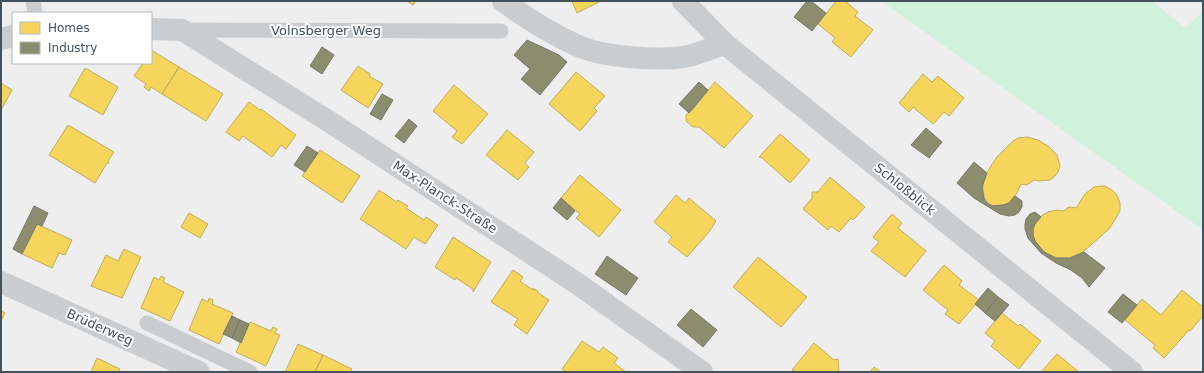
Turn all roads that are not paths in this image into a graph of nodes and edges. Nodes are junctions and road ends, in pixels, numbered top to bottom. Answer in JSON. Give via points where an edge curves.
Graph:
{"nodes":[{"id":1,"x":33,"y":1,"type":"edge"},
{"id":2,"x":503,"y":1,"type":"edge"},
{"id":3,"x":686,"y":2,"type":"edge"},
{"id":4,"x":35,"y":12,"type":"edge"},
{"id":5,"x":152,"y":29,"type":"edge"},
{"id":6,"x":182,"y":30,"type":"junction"},
{"id":7,"x":501,"y":31,"type":"dead end"},
{"id":8,"x":12,"y":36,"type":"edge"},
{"id":9,"x":1,"y":39,"type":"edge"},
{"id":10,"x":725,"y":44,"type":"junction"},
{"id":11,"x":1,"y":282,"type":"edge"},
{"id":12,"x":147,"y":323,"type":"dead end"},
{"id":13,"x":199,"y":372,"type":"edge"},
{"id":14,"x":250,"y":372,"type":"edge"},
{"id":15,"x":702,"y":372,"type":"edge"},
{"id":16,"x":1132,"y":372,"type":"edge"}],
"edges":[{"from":1,"to":4,"type":"lane"},
{"from":2,"to":10,"type":"street","via":[[534,23],[577,46],[610,54],[646,58],[684,57]]},
{"from":3,"to":10,"type":"street","name":"Schloßblick"},
{"from":5,"to":6,"type":"street","name":"Volnsberger Weg"},
{"from":6,"to":7,"type":"lane","name":"Volnsberger Weg"},
{"from":6,"to":15,"type":"street","name":"Max-Planck-Straße","via":[[322,117],[575,282]]},
{"from":8,"to":9,"type":"street"},
{"from":10,"to":16,"type":"street","name":"Schloßblick"},
{"from":11,"to":13,"type":"street","name":"Brüderweg"},
{"from":12,"to":14,"type":"lane"}]}
